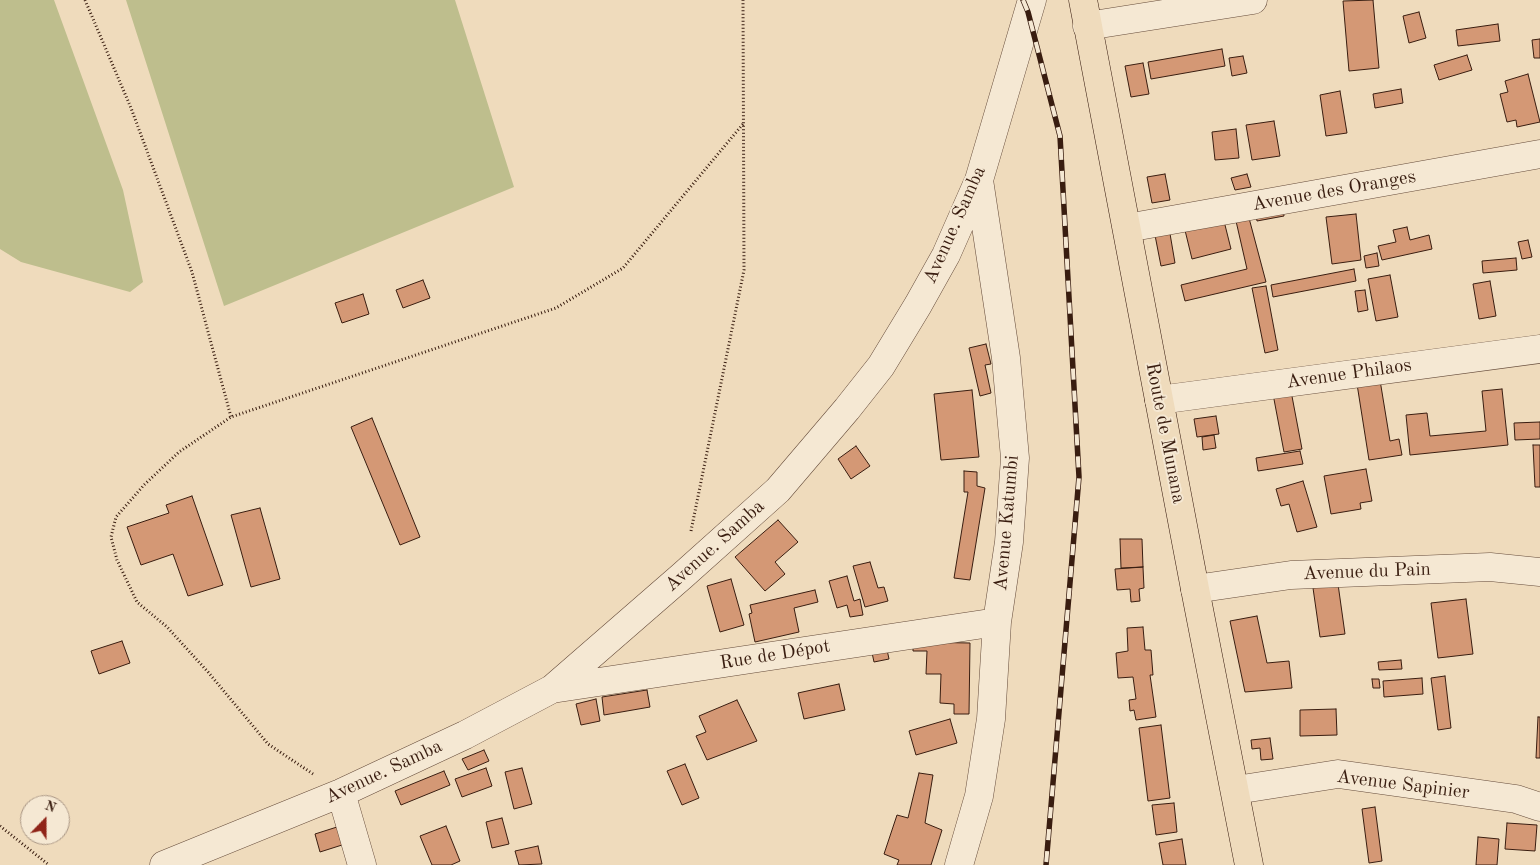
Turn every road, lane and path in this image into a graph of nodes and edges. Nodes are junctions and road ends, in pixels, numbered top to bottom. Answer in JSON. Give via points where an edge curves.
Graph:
{"nodes":[{"id":1,"x":85,"y":0,"type":"edge"},
{"id":2,"x":743,"y":0,"type":"edge"},
{"id":3,"x":1032,"y":0,"type":"edge"},
{"id":4,"x":1253,"y":0,"type":"edge"},
{"id":5,"x":1085,"y":13,"type":"edge"},
{"id":6,"x":743,"y":124,"type":"junction"},
{"id":7,"x":1540,"y":154,"type":"edge"},
{"id":8,"x":979,"y":180,"type":"junction"},
{"id":9,"x":1127,"y":228,"type":"junction"},
{"id":10,"x":1540,"y":349,"type":"edge"},
{"id":11,"x":1159,"y":400,"type":"junction"},
{"id":12,"x":231,"y":417,"type":"junction"},
{"id":13,"x":1540,"y":572,"type":"edge"},
{"id":14,"x":682,"y":576,"type":"junction"},
{"id":15,"x":1195,"y":589,"type":"junction"},
{"id":16,"x":997,"y":622,"type":"junction"},
{"id":17,"x":552,"y":689,"type":"junction"},
{"id":18,"x":1236,"y":790,"type":"junction"},
{"id":19,"x":341,"y":793,"type":"junction"},
{"id":20,"x":1540,"y":807,"type":"edge"},
{"id":21,"x":0,"y":826,"type":"edge"},
{"id":22,"x":48,"y":865,"type":"edge"},
{"id":23,"x":164,"y":865,"type":"edge"},
{"id":24,"x":362,"y":865,"type":"edge"},
{"id":25,"x":959,"y":865,"type":"edge"},
{"id":26,"x":1250,"y":865,"type":"edge"}],
"edges":[{"from":1,"to":12,"type":"path","via":[[131,108],[192,272]]},
{"from":2,"to":6,"type":"path"},
{"from":3,"to":8,"type":"street","name":"Avenue. Samba"},
{"from":4,"to":5,"type":"street"},
{"from":5,"to":9,"type":"main road","name":"Route de Munana"},
{"from":6,"to":12,"type":"path","via":[[623,268],[556,308]]},
{"from":6,"to":14,"type":"path","via":[[744,270]]},
{"from":7,"to":9,"type":"street","name":"Avenue des Oranges"},
{"from":8,"to":14,"type":"street","name":"Avenue. Samba","via":[[946,255],[881,366],[778,490]]},
{"from":8,"to":16,"type":"street","name":"Avenue Katumbi","via":[[1006,358],[1015,458],[1010,542]]},
{"from":9,"to":11,"type":"main road","name":"Route de Munana"},
{"from":10,"to":11,"type":"street","name":"Avenue Philaos"},
{"from":11,"to":15,"type":"main road","name":"Route de Munana"},
{"from":12,"to":19,"type":"path","via":[[179,452],[144,484],[116,517],[111,537],[117,560],[137,602],[167,627],[268,744]]},
{"from":13,"to":15,"type":"street","name":"Avenue du Pain","via":[[1490,567],[1290,575]]},
{"from":14,"to":17,"type":"street","name":"Avenue. Samba"},
{"from":15,"to":18,"type":"main road","name":"Route de Munana"},
{"from":16,"to":17,"type":"street","name":"Rue de Dépot"},
{"from":16,"to":25,"type":"street","name":"Avenue Katumbi","via":[[991,719],[979,796]]},
{"from":17,"to":19,"type":"street","name":"Avenue. Samba","via":[[465,735]]},
{"from":18,"to":20,"type":"street","name":"Avenue Sapinier","via":[[1338,774],[1516,799]]},
{"from":18,"to":26,"type":"main road","name":"Route de Munana"},
{"from":19,"to":23,"type":"street","name":"Avenue. Samba"},
{"from":19,"to":24,"type":"street"},
{"from":21,"to":22,"type":"path"}]}
